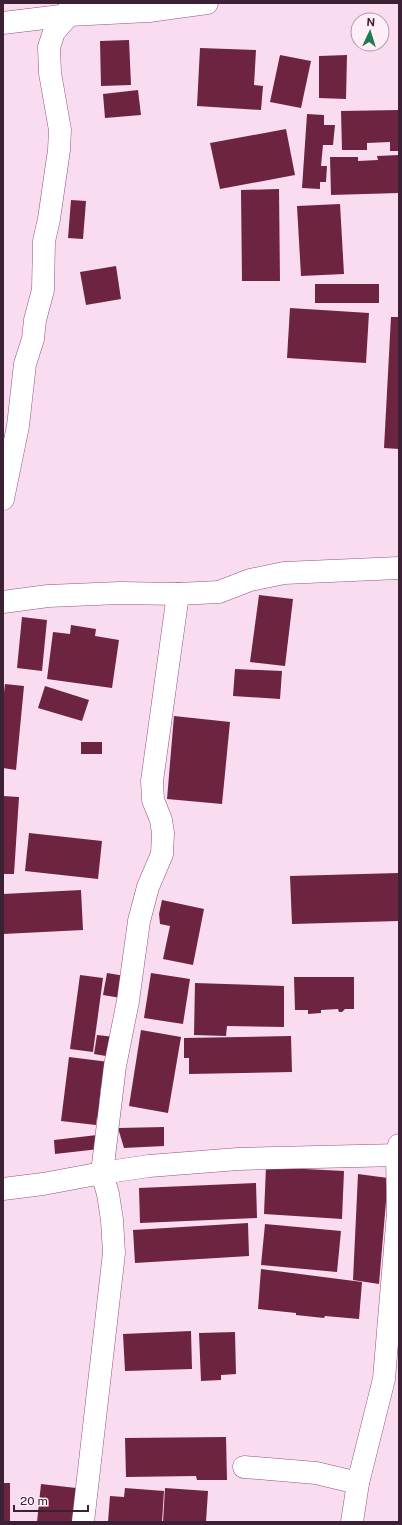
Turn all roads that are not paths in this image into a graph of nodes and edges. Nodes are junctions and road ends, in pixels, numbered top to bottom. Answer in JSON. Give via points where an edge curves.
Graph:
{"nodes":[{"id":1,"x":208,"y":3,"type":"edge"},
{"id":2,"x":70,"y":9,"type":"edge"},
{"id":3,"x":3,"y":23,"type":"edge"},
{"id":4,"x":3,"y":499,"type":"edge"},
{"id":5,"x":399,"y":568,"type":"edge"},
{"id":6,"x":178,"y":594,"type":"junction"},
{"id":7,"x":3,"y":602,"type":"edge"},
{"id":8,"x":398,"y":1152,"type":"edge"},
{"id":9,"x":102,"y":1172,"type":"junction"},
{"id":10,"x":3,"y":1189,"type":"edge"},
{"id":11,"x":244,"y":1467,"type":"dead end"},
{"id":12,"x":358,"y":1483,"type":"junction"},
{"id":13,"x":83,"y":1522,"type":"edge"},
{"id":14,"x":352,"y":1522,"type":"edge"}],
"edges":[{"from":1,"to":2,"type":"street","via":[[150,11]]},
{"from":2,"to":3,"type":"street"},
{"from":2,"to":4,"type":"street","via":[[54,32],[49,47],[50,73],[60,130],[59,150],[44,241],[42,290],[33,339],[25,364],[18,426]]},
{"from":5,"to":6,"type":"street","via":[[284,573],[250,580],[219,592]]},
{"from":6,"to":7,"type":"street","via":[[48,596]]},
{"from":6,"to":9,"type":"street","via":[[152,781],[152,800],[161,820],[163,833],[162,854],[148,887],[139,920],[128,1001],[115,1066]]},
{"from":8,"to":9,"type":"street","via":[[238,1159]]},
{"from":8,"to":12,"type":"street","via":[[398,1213],[384,1379]]},
{"from":9,"to":10,"type":"street"},
{"from":9,"to":13,"type":"street","via":[[112,1220],[114,1253]]},
{"from":11,"to":12,"type":"street","via":[[316,1473]]},
{"from":12,"to":14,"type":"street"}]}
